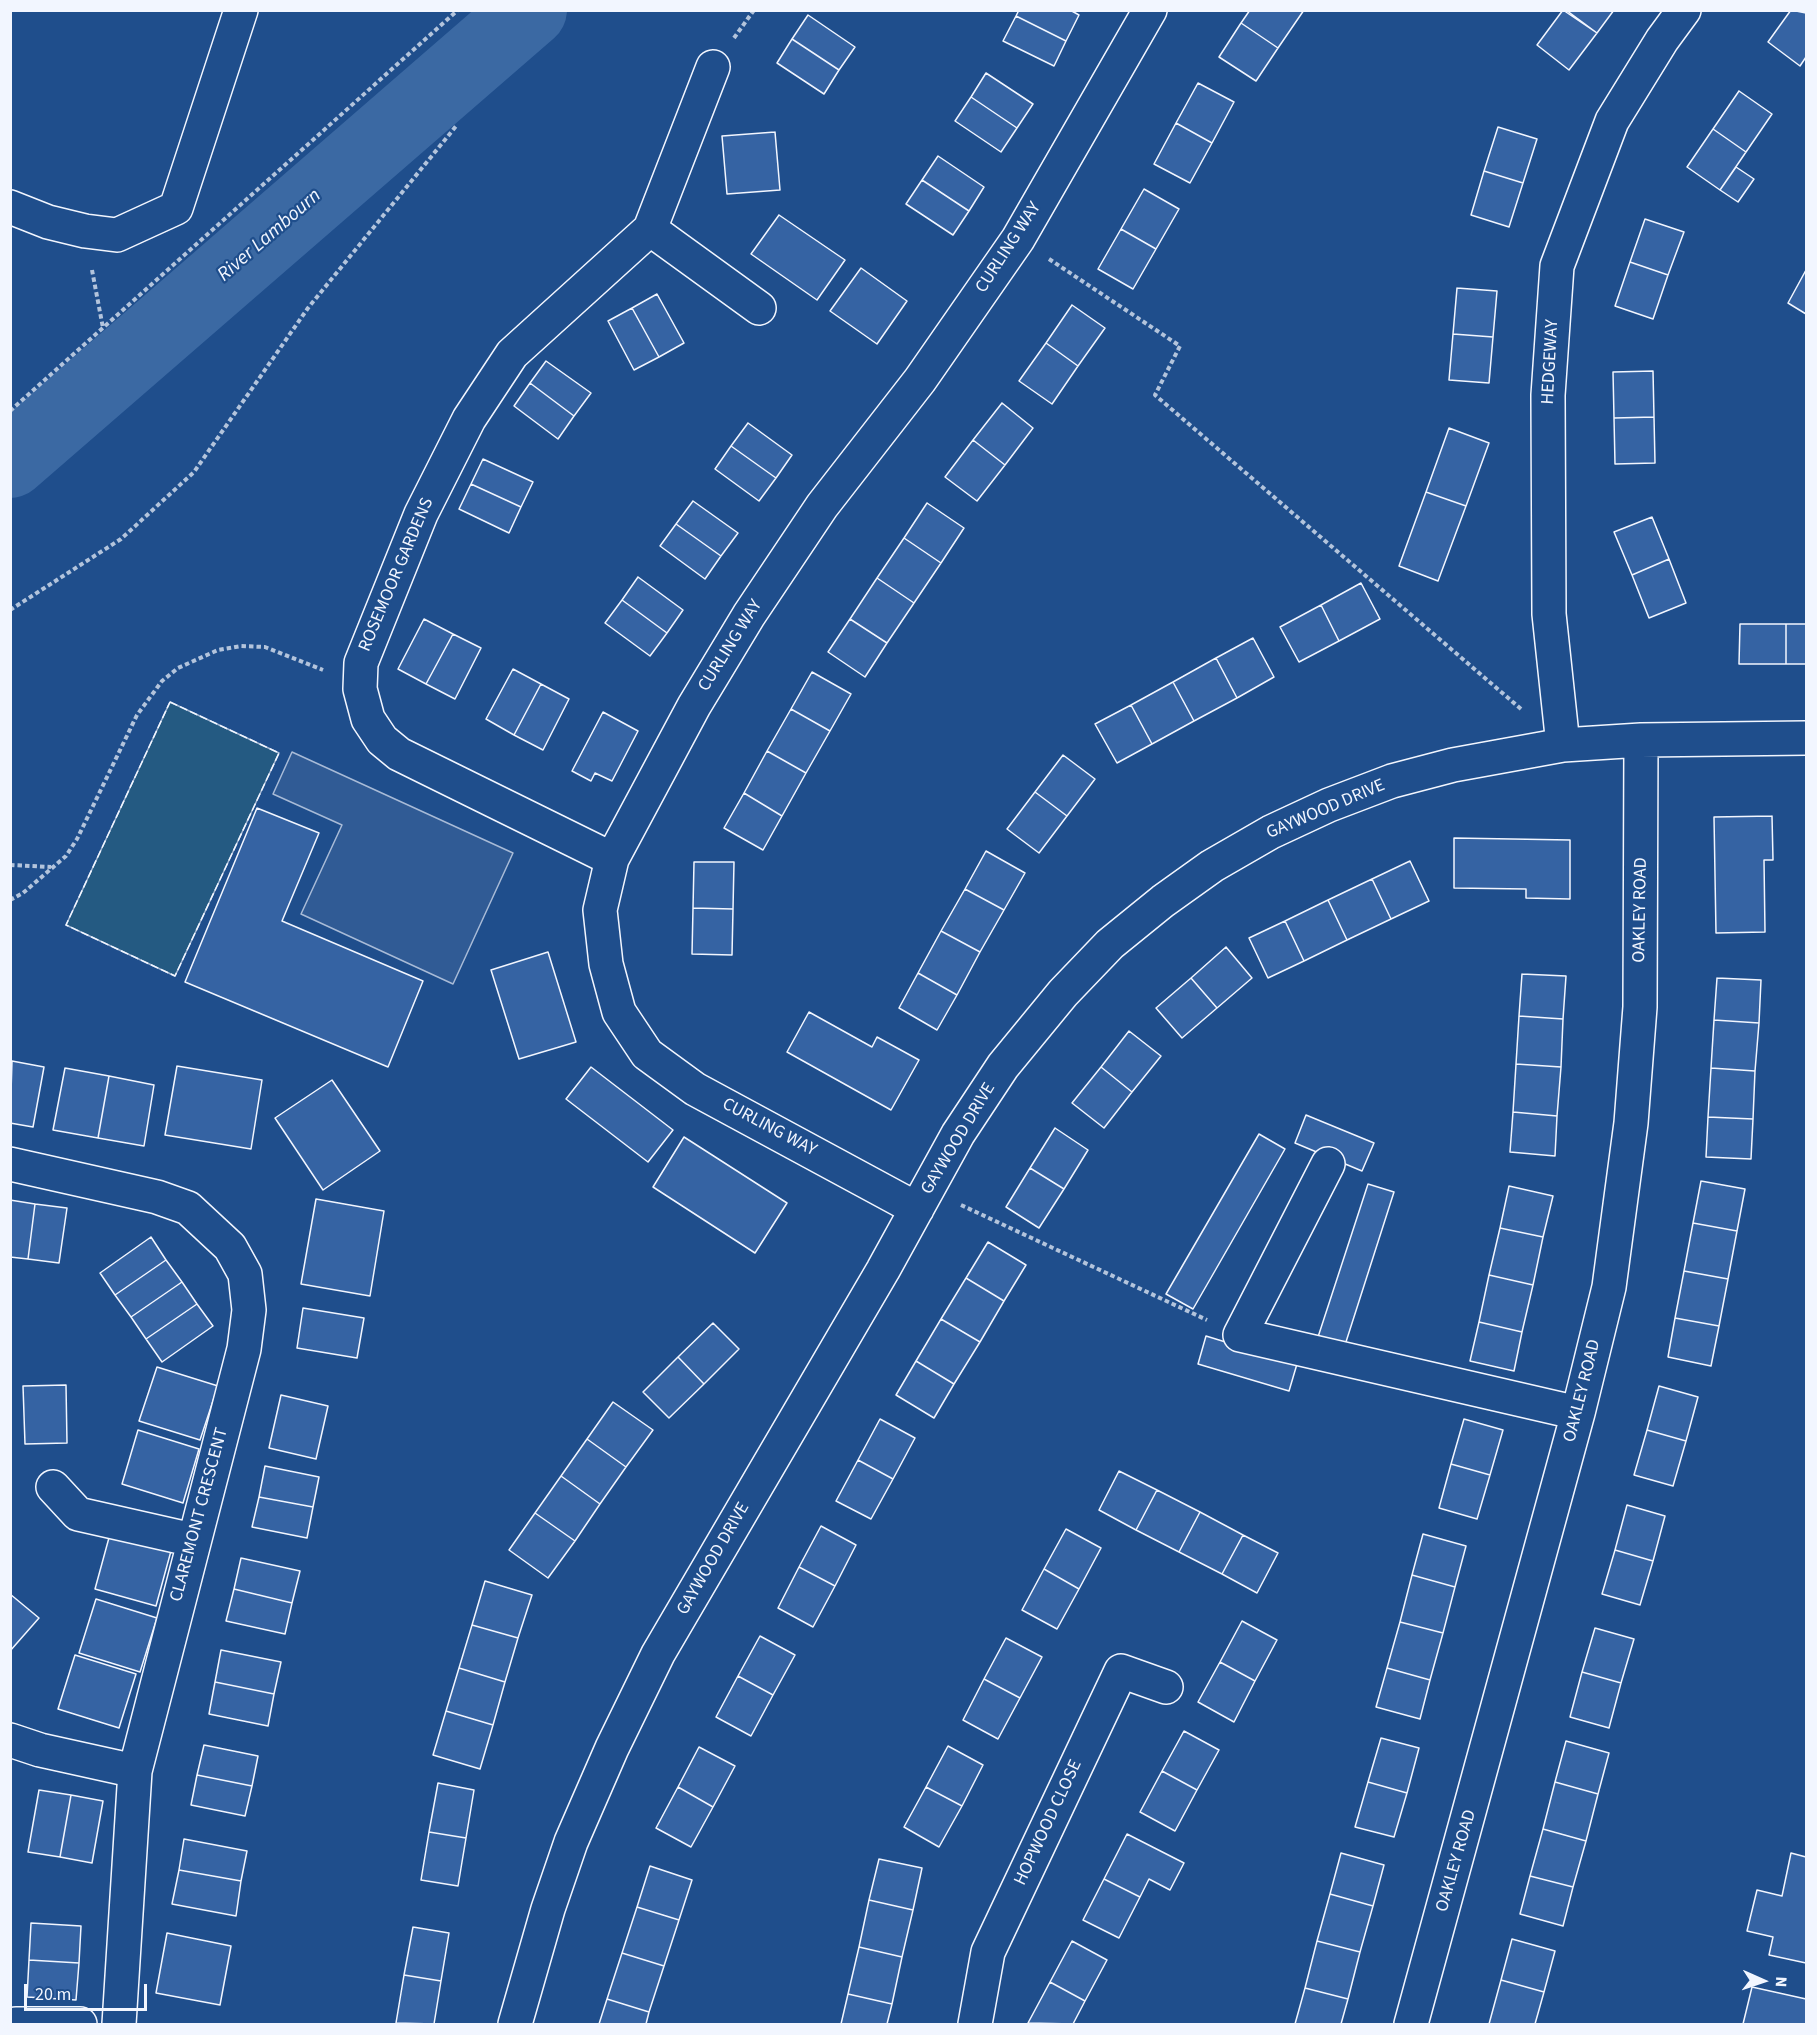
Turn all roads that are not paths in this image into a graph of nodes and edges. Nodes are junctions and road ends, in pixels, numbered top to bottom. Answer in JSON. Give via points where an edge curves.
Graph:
{"nodes":[{"id":1,"x":241,"y":10,"type":"edge"},
{"id":2,"x":1150,"y":10,"type":"edge"},
{"id":3,"x":1684,"y":10,"type":"edge"},
{"id":4,"x":712,"y":68,"type":"dead end"},
{"id":5,"x":10,"y":207,"type":"edge"},
{"id":6,"x":650,"y":229,"type":"junction"},
{"id":7,"x":759,"y":308,"type":"dead end"},
{"id":8,"x":1806,"y":738,"type":"edge"},
{"id":9,"x":1641,"y":740,"type":"junction"},
{"id":10,"x":1563,"y":745,"type":"junction"},
{"id":11,"x":612,"y":859,"type":"junction"},
{"id":12,"x":10,"y":1164,"type":"edge"},
{"id":13,"x":1328,"y":1164,"type":"dead end"},
{"id":14,"x":923,"y":1199,"type":"junction"},
{"id":15,"x":1578,"y":1413,"type":"junction"},
{"id":16,"x":53,"y":1487,"type":"dead end"},
{"id":17,"x":193,"y":1540,"type":"junction"},
{"id":18,"x":1166,"y":1687,"type":"dead end"},
{"id":19,"x":10,"y":1740,"type":"edge"},
{"id":20,"x":135,"y":1771,"type":"junction"},
{"id":21,"x":16,"y":2025,"type":"edge"},
{"id":22,"x":80,"y":2025,"type":"edge"},
{"id":23,"x":119,"y":2025,"type":"edge"},
{"id":24,"x":515,"y":2025,"type":"edge"},
{"id":25,"x":975,"y":2025,"type":"edge"},
{"id":26,"x":1411,"y":2025,"type":"edge"}],
"edges":[{"from":1,"to":5,"type":"street","via":[[176,208],[117,235],[48,222]]},
{"from":2,"to":11,"type":"street","name":"CURLING WAY","via":[[1018,239],[920,380],[822,506],[748,615]]},
{"from":3,"to":10,"type":"street","name":"HEDGEWAY","via":[[1612,121],[1557,266],[1548,395],[1549,614]]},
{"from":4,"to":6,"type":"street","name":"ROSEMOOR GARDENS"},
{"from":6,"to":7,"type":"street"},
{"from":6,"to":11,"type":"street","name":"ROSEMOOR GARDENS","via":[[512,354],[469,419],[421,514],[361,663],[360,689],[368,719],[382,740],[399,754]]},
{"from":8,"to":9,"type":"street","name":"GAYWOOD DRIVE"},
{"from":9,"to":10,"type":"street","name":"GAYWOOD DRIVE"},
{"from":9,"to":15,"type":"street","name":"OAKLEY ROAD","via":[[1640,1007],[1631,1123],[1609,1287]]},
{"from":10,"to":14,"type":"street","name":"GAYWOOD DRIVE","via":[[1453,765],[1392,781],[1271,832],[1202,873],[1110,944],[1063,993],[1003,1066],[958,1134]]},
{"from":11,"to":14,"type":"street","name":"CURLING WAY","via":[[600,910],[606,964],[620,1012],[647,1054],[695,1089]]},
{"from":12,"to":17,"type":"street","name":"CLAREMONT CRESCENT","via":[[157,1197],[188,1208],[230,1247],[245,1274],[249,1310],[244,1349]]},
{"from":13,"to":15,"type":"street","via":[[1240,1335]]},
{"from":14,"to":24,"type":"street","name":"GAYWOOD DRIVE","via":[[658,1654],[570,1842]]},
{"from":15,"to":26,"type":"street","name":"OAKLEY ROAD"},
{"from":16,"to":17,"type":"street","via":[[78,1514]]},
{"from":17,"to":20,"type":"street","name":"CLAREMONT CRESCENT"},
{"from":18,"to":25,"type":"street","name":"HOPWOOD CLOSE","via":[[1121,1671],[988,1952]]},
{"from":19,"to":20,"type":"street"},
{"from":20,"to":23,"type":"street","name":"CLAREMONT CRESCENT"},
{"from":21,"to":22,"type":"street"}]}
